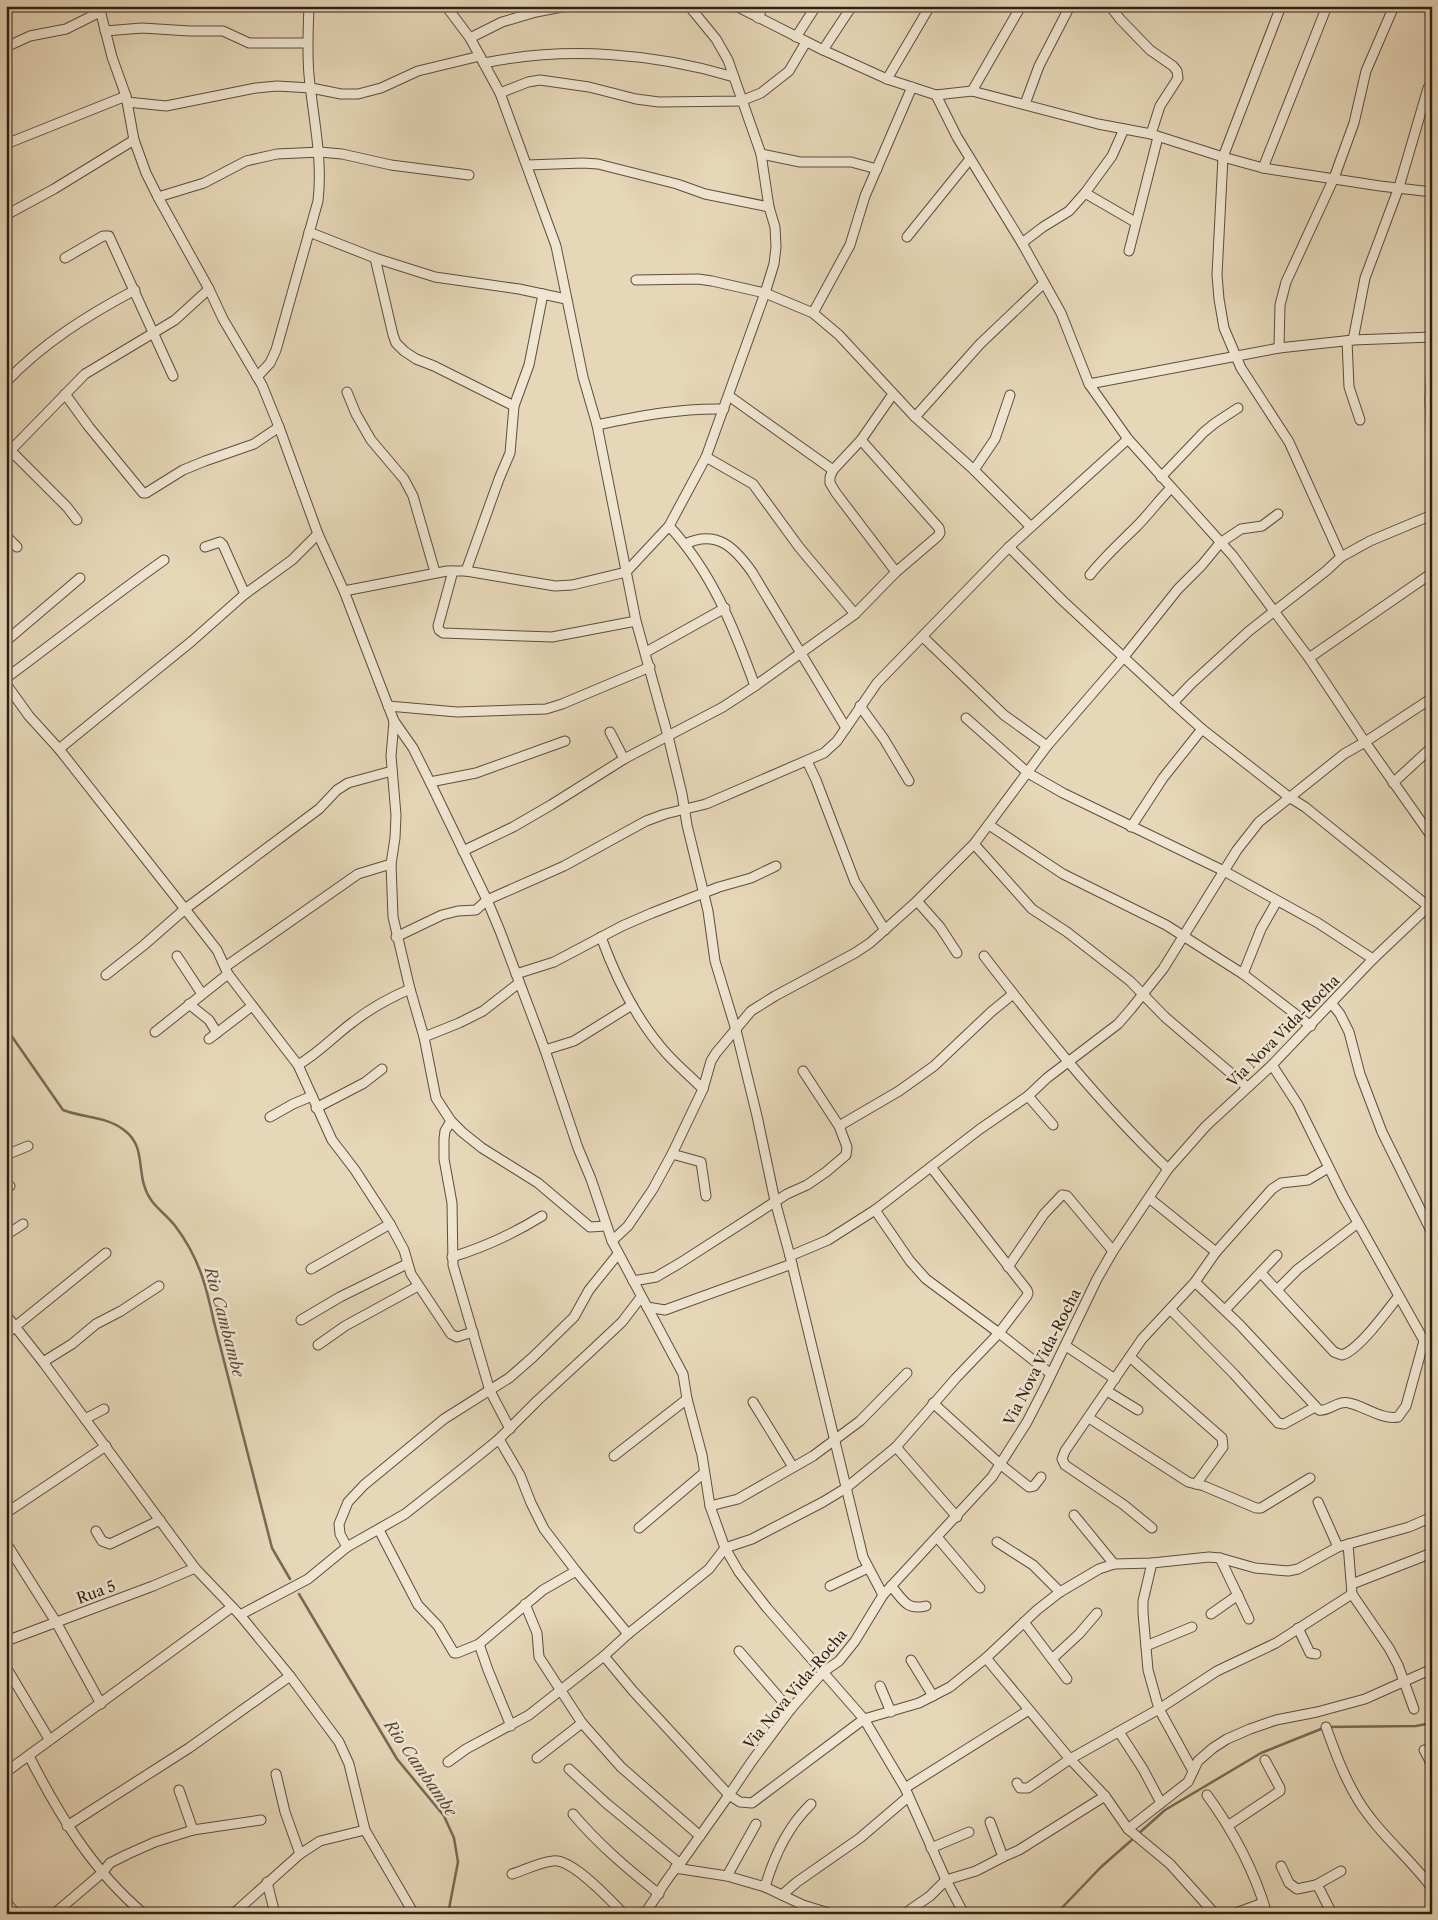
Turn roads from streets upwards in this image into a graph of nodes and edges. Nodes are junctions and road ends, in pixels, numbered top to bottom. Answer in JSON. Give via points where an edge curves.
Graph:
{"nodes":[{"id":1,"x":309,"y":6,"type":"edge"},
{"id":2,"x":446,"y":6,"type":"edge"},
{"id":3,"x":567,"y":6,"type":"edge"},
{"id":4,"x":689,"y":6,"type":"edge"},
{"id":5,"x":736,"y":6,"type":"edge"},
{"id":6,"x":763,"y":6,"type":"edge"},
{"id":7,"x":816,"y":6,"type":"edge"},
{"id":8,"x":852,"y":6,"type":"edge"},
{"id":9,"x":930,"y":6,"type":"edge"},
{"id":10,"x":1021,"y":6,"type":"edge"},
{"id":11,"x":1070,"y":6,"type":"edge"},
{"id":12,"x":1110,"y":6,"type":"edge"},
{"id":13,"x":1281,"y":6,"type":"edge"},
{"id":14,"x":1327,"y":6,"type":"edge"},
{"id":15,"x":1394,"y":6,"type":"edge"},
{"id":16,"x":100,"y":9,"type":"edge"},
{"id":17,"x":758,"y":18,"type":"junction"},
{"id":18,"x":105,"y":31,"type":"junction"},
{"id":19,"x":796,"y":37,"type":"junction"},
{"id":20,"x":470,"y":38,"type":"junction"},
{"id":21,"x":806,"y":42,"type":"junction"},
{"id":22,"x":307,"y":43,"type":"junction"},
{"id":23,"x":6,"y":47,"type":"edge"},
{"id":24,"x":823,"y":50,"type":"junction"},
{"id":25,"x":482,"y":59,"type":"junction"},
{"id":26,"x":734,"y":77,"type":"junction"},
{"id":27,"x":887,"y":79,"type":"junction"},
{"id":28,"x":912,"y":87,"type":"junction"},
{"id":29,"x":311,"y":88,"type":"junction"},
{"id":30,"x":1428,"y":88,"type":"dead end"},
{"id":31,"x":972,"y":92,"type":"junction"},
{"id":32,"x":500,"y":94,"type":"junction"},
{"id":33,"x":936,"y":95,"type":"junction"},
{"id":34,"x":126,"y":99,"type":"junction"},
{"id":35,"x":741,"y":101,"type":"junction"},
{"id":36,"x":1025,"y":104,"type":"junction"},
{"id":37,"x":1124,"y":129,"type":"junction"},
{"id":38,"x":1155,"y":136,"type":"junction"},
{"id":39,"x":134,"y":140,"type":"junction"},
{"id":40,"x":6,"y":144,"type":"edge"},
{"id":41,"x":320,"y":152,"type":"junction"},
{"id":42,"x":761,"y":154,"type":"junction"},
{"id":43,"x":1223,"y":157,"type":"junction"},
{"id":44,"x":970,"y":159,"type":"junction"},
{"id":45,"x":528,"y":165,"type":"junction"},
{"id":46,"x":1263,"y":168,"type":"junction"},
{"id":47,"x":877,"y":169,"type":"junction"},
{"id":48,"x":469,"y":175,"type":"dead end"},
{"id":49,"x":1334,"y":178,"type":"junction"},
{"id":50,"x":1399,"y":187,"type":"junction"},
{"id":51,"x":1085,"y":192,"type":"junction"},
{"id":52,"x":1432,"y":192,"type":"edge"},
{"id":53,"x":158,"y":197,"type":"junction"},
{"id":54,"x":769,"y":207,"type":"junction"},
{"id":55,"x":6,"y":215,"type":"edge"},
{"id":56,"x":1135,"y":222,"type":"junction"},
{"id":57,"x":310,"y":232,"type":"junction"},
{"id":58,"x":907,"y":237,"type":"dead end"},
{"id":59,"x":1022,"y":243,"type":"junction"},
{"id":60,"x":1129,"y":251,"type":"dead end"},
{"id":61,"x":65,"y":258,"type":"dead end"},
{"id":62,"x":375,"y":258,"type":"junction"},
{"id":63,"x":636,"y":280,"type":"dead end"},
{"id":64,"x":1044,"y":283,"type":"junction"},
{"id":65,"x":209,"y":289,"type":"junction"},
{"id":66,"x":135,"y":290,"type":"junction"},
{"id":67,"x":765,"y":293,"type":"junction"},
{"id":68,"x":543,"y":294,"type":"junction"},
{"id":69,"x":566,"y":299,"type":"junction"},
{"id":70,"x":813,"y":313,"type":"junction"},
{"id":71,"x":153,"y":334,"type":"junction"},
{"id":72,"x":1432,"y":337,"type":"edge"},
{"id":73,"x":1350,"y":340,"type":"junction"},
{"id":74,"x":1279,"y":348,"type":"junction"},
{"id":75,"x":1235,"y":355,"type":"junction"},
{"id":76,"x":1432,"y":362,"type":"edge"},
{"id":77,"x":174,"y":376,"type":"dead end"},
{"id":78,"x":258,"y":377,"type":"junction"},
{"id":79,"x":6,"y":382,"type":"edge"},
{"id":80,"x":1089,"y":384,"type":"junction"},
{"id":81,"x":347,"y":392,"type":"dead end"},
{"id":82,"x":65,"y":394,"type":"junction"},
{"id":83,"x":893,"y":394,"type":"junction"},
{"id":84,"x":1010,"y":395,"type":"dead end"},
{"id":85,"x":729,"y":396,"type":"junction"},
{"id":86,"x":514,"y":406,"type":"junction"},
{"id":87,"x":1238,"y":408,"type":"dead end"},
{"id":88,"x":724,"y":409,"type":"junction"},
{"id":89,"x":915,"y":417,"type":"junction"},
{"id":90,"x":1360,"y":420,"type":"dead end"},
{"id":91,"x":597,"y":425,"type":"junction"},
{"id":92,"x":280,"y":427,"type":"junction"},
{"id":93,"x":1128,"y":439,"type":"junction"},
{"id":94,"x":861,"y":440,"type":"junction"},
{"id":95,"x":1432,"y":440,"type":"edge"},
{"id":96,"x":8,"y":453,"type":"edge"},
{"id":97,"x":706,"y":457,"type":"junction"},
{"id":98,"x":833,"y":470,"type":"junction"},
{"id":99,"x":974,"y":470,"type":"junction"},
{"id":100,"x":1162,"y":477,"type":"junction"},
{"id":101,"x":1171,"y":488,"type":"junction"},
{"id":102,"x":1278,"y":514,"type":"dead end"},
{"id":103,"x":1432,"y":515,"type":"edge"},
{"id":104,"x":77,"y":520,"type":"dead end"},
{"id":105,"x":668,"y":526,"type":"junction"},
{"id":106,"x":1030,"y":526,"type":"junction"},
{"id":107,"x":318,"y":534,"type":"junction"},
{"id":108,"x":6,"y":536,"type":"edge"},
{"id":109,"x":1220,"y":543,"type":"junction"},
{"id":110,"x":686,"y":544,"type":"junction"},
{"id":111,"x":17,"y":547,"type":"dead end"},
{"id":112,"x":205,"y":547,"type":"dead end"},
{"id":113,"x":1009,"y":547,"type":"junction"},
{"id":114,"x":1341,"y":557,"type":"junction"},
{"id":115,"x":164,"y":560,"type":"dead end"},
{"id":116,"x":453,"y":571,"type":"junction"},
{"id":117,"x":466,"y":571,"type":"junction"},
{"id":118,"x":435,"y":572,"type":"junction"},
{"id":119,"x":626,"y":572,"type":"junction"},
{"id":120,"x":896,"y":572,"type":"junction"},
{"id":121,"x":1432,"y":573,"type":"edge"},
{"id":122,"x":1090,"y":575,"type":"dead end"},
{"id":123,"x":80,"y":578,"type":"dead end"},
{"id":124,"x":344,"y":591,"type":"junction"},
{"id":125,"x":245,"y":594,"type":"junction"},
{"id":126,"x":725,"y":608,"type":"junction"},
{"id":127,"x":1274,"y":612,"type":"junction"},
{"id":128,"x":855,"y":614,"type":"junction"},
{"id":129,"x":636,"y":622,"type":"junction"},
{"id":130,"x":923,"y":637,"type":"junction"},
{"id":131,"x":6,"y":640,"type":"edge"},
{"id":132,"x":646,"y":652,"type":"junction"},
{"id":133,"x":801,"y":654,"type":"junction"},
{"id":134,"x":1123,"y":658,"type":"junction"},
{"id":135,"x":1309,"y":658,"type":"junction"},
{"id":136,"x":650,"y":666,"type":"junction"},
{"id":137,"x":6,"y":678,"type":"edge"},
{"id":138,"x":6,"y":684,"type":"edge"},
{"id":139,"x":756,"y":686,"type":"junction"},
{"id":140,"x":1432,"y":698,"type":"edge"},
{"id":141,"x":1173,"y":703,"type":"junction"},
{"id":142,"x":388,"y":706,"type":"junction"},
{"id":143,"x":860,"y":706,"type":"junction"},
{"id":144,"x":966,"y":718,"type":"dead end"},
{"id":145,"x":394,"y":721,"type":"junction"},
{"id":146,"x":846,"y":728,"type":"junction"},
{"id":147,"x":1202,"y":729,"type":"junction"},
{"id":148,"x":610,"y":732,"type":"dead end"},
{"id":149,"x":668,"y":736,"type":"junction"},
{"id":150,"x":565,"y":741,"type":"dead end"},
{"id":151,"x":1365,"y":742,"type":"junction"},
{"id":152,"x":1047,"y":746,"type":"junction"},
{"id":153,"x":1432,"y":747,"type":"edge"},
{"id":154,"x":59,"y":749,"type":"junction"},
{"id":155,"x":624,"y":759,"type":"junction"},
{"id":156,"x":807,"y":761,"type":"junction"},
{"id":157,"x":392,"y":771,"type":"junction"},
{"id":158,"x":1028,"y":773,"type":"junction"},
{"id":159,"x":909,"y":781,"type":"dead end"},
{"id":160,"x":430,"y":782,"type":"junction"},
{"id":161,"x":1393,"y":783,"type":"junction"},
{"id":162,"x":1289,"y":797,"type":"junction"},
{"id":163,"x":685,"y":810,"type":"junction"},
{"id":164,"x":989,"y":825,"type":"junction"},
{"id":165,"x":1131,"y":827,"type":"junction"},
{"id":166,"x":1432,"y":837,"type":"edge"},
{"id":167,"x":974,"y":844,"type":"junction"},
{"id":168,"x":463,"y":851,"type":"junction"},
{"id":169,"x":391,"y":864,"type":"junction"},
{"id":170,"x":776,"y":866,"type":"dead end"},
{"id":171,"x":1224,"y":871,"type":"junction"},
{"id":172,"x":703,"y":893,"type":"junction"},
{"id":173,"x":488,"y":900,"type":"junction"},
{"id":174,"x":917,"y":901,"type":"junction"},
{"id":175,"x":1277,"y":901,"type":"junction"},
{"id":176,"x":1430,"y":904,"type":"edge"},
{"id":177,"x":185,"y":909,"type":"junction"},
{"id":178,"x":885,"y":930,"type":"junction"},
{"id":179,"x":1184,"y":936,"type":"junction"},
{"id":180,"x":396,"y":937,"type":"junction"},
{"id":181,"x":601,"y":937,"type":"junction"},
{"id":182,"x":957,"y":953,"type":"dead end"},
{"id":183,"x":176,"y":956,"type":"dead end"},
{"id":184,"x":984,"y":956,"type":"dead end"},
{"id":185,"x":1373,"y":959,"type":"junction"},
{"id":186,"x":227,"y":970,"type":"junction"},
{"id":187,"x":516,"y":974,"type":"junction"},
{"id":188,"x":1243,"y":974,"type":"junction"},
{"id":189,"x":106,"y":975,"type":"dead end"},
{"id":190,"x":519,"y":983,"type":"junction"},
{"id":191,"x":410,"y":989,"type":"junction"},
{"id":192,"x":202,"y":994,"type":"junction"},
{"id":193,"x":1013,"y":994,"type":"junction"},
{"id":194,"x":1143,"y":994,"type":"junction"},
{"id":195,"x":189,"y":1004,"type":"junction"},
{"id":196,"x":1332,"y":1004,"type":"junction"},
{"id":197,"x":632,"y":1005,"type":"junction"},
{"id":198,"x":252,"y":1006,"type":"junction"},
{"id":199,"x":1311,"y":1026,"type":"junction"},
{"id":200,"x":736,"y":1030,"type":"junction"},
{"id":201,"x":155,"y":1032,"type":"dead end"},
{"id":202,"x":217,"y":1033,"type":"junction"},
{"id":203,"x":424,"y":1037,"type":"junction"},
{"id":204,"x":209,"y":1039,"type":"dead end"},
{"id":205,"x":545,"y":1050,"type":"junction"},
{"id":206,"x":1069,"y":1062,"type":"junction"},
{"id":207,"x":298,"y":1065,"type":"junction"},
{"id":208,"x":1272,"y":1065,"type":"junction"},
{"id":209,"x":382,"y":1069,"type":"dead end"},
{"id":210,"x":803,"y":1071,"type":"dead end"},
{"id":211,"x":1247,"y":1087,"type":"junction"},
{"id":212,"x":703,"y":1089,"type":"junction"},
{"id":213,"x":312,"y":1096,"type":"junction"},
{"id":214,"x":1028,"y":1096,"type":"junction"},
{"id":215,"x":316,"y":1108,"type":"junction"},
{"id":216,"x":270,"y":1117,"type":"dead end"},
{"id":217,"x":451,"y":1121,"type":"junction"},
{"id":218,"x":1053,"y":1125,"type":"dead end"},
{"id":219,"x":839,"y":1126,"type":"junction"},
{"id":220,"x":28,"y":1146,"type":"dead end"},
{"id":221,"x":672,"y":1154,"type":"junction"},
{"id":222,"x":6,"y":1155,"type":"edge"},
{"id":223,"x":931,"y":1167,"type":"junction"},
{"id":224,"x":1328,"y":1168,"type":"junction"},
{"id":225,"x":1168,"y":1169,"type":"junction"},
{"id":226,"x":706,"y":1196,"type":"dead end"},
{"id":227,"x":1149,"y":1198,"type":"junction"},
{"id":228,"x":775,"y":1201,"type":"junction"},
{"id":229,"x":875,"y":1210,"type":"junction"},
{"id":230,"x":542,"y":1216,"type":"dead end"},
{"id":231,"x":1358,"y":1223,"type":"junction"},
{"id":232,"x":23,"y":1224,"type":"dead end"},
{"id":233,"x":390,"y":1224,"type":"junction"},
{"id":234,"x":606,"y":1226,"type":"junction"},
{"id":235,"x":1432,"y":1233,"type":"edge"},
{"id":236,"x":6,"y":1235,"type":"edge"},
{"id":237,"x":612,"y":1241,"type":"junction"},
{"id":238,"x":1113,"y":1251,"type":"junction"},
{"id":239,"x":1216,"y":1252,"type":"junction"},
{"id":240,"x":106,"y":1253,"type":"dead end"},
{"id":241,"x":618,"y":1254,"type":"junction"},
{"id":242,"x":1276,"y":1255,"type":"dead end"},
{"id":243,"x":452,"y":1257,"type":"junction"},
{"id":244,"x":791,"y":1260,"type":"junction"},
{"id":245,"x":407,"y":1264,"type":"junction"},
{"id":246,"x":1008,"y":1267,"type":"junction"},
{"id":247,"x":311,"y":1269,"type":"dead end"},
{"id":248,"x":1261,"y":1273,"type":"junction"},
{"id":249,"x":633,"y":1281,"type":"junction"},
{"id":250,"x":1194,"y":1282,"type":"junction"},
{"id":251,"x":159,"y":1286,"type":"dead end"},
{"id":252,"x":418,"y":1286,"type":"junction"},
{"id":253,"x":1277,"y":1290,"type":"junction"},
{"id":254,"x":641,"y":1297,"type":"junction"},
{"id":255,"x":1398,"y":1297,"type":"junction"},
{"id":256,"x":647,"y":1307,"type":"junction"},
{"id":257,"x":1170,"y":1309,"type":"junction"},
{"id":258,"x":1225,"y":1310,"type":"junction"},
{"id":259,"x":6,"y":1315,"type":"edge"},
{"id":260,"x":301,"y":1320,"type":"dead end"},
{"id":261,"x":15,"y":1327,"type":"junction"},
{"id":262,"x":473,"y":1332,"type":"junction"},
{"id":263,"x":999,"y":1333,"type":"junction"},
{"id":264,"x":6,"y":1334,"type":"edge"},
{"id":265,"x":1424,"y":1341,"type":"junction"},
{"id":266,"x":318,"y":1345,"type":"dead end"},
{"id":267,"x":1066,"y":1346,"type":"junction"},
{"id":268,"x":1432,"y":1355,"type":"edge"},
{"id":269,"x":1130,"y":1357,"type":"junction"},
{"id":270,"x":43,"y":1362,"type":"junction"},
{"id":271,"x":908,"y":1373,"type":"dead end"},
{"id":272,"x":1051,"y":1374,"type":"junction"},
{"id":273,"x":1115,"y":1379,"type":"junction"},
{"id":274,"x":490,"y":1391,"type":"junction"},
{"id":275,"x":1107,"y":1391,"type":"junction"},
{"id":276,"x":687,"y":1399,"type":"junction"},
{"id":277,"x":753,"y":1402,"type":"dead end"},
{"id":278,"x":933,"y":1403,"type":"junction"},
{"id":279,"x":1315,"y":1406,"type":"junction"},
{"id":280,"x":104,"y":1409,"type":"dead end"},
{"id":281,"x":1138,"y":1410,"type":"dead end"},
{"id":282,"x":1089,"y":1418,"type":"junction"},
{"id":283,"x":85,"y":1419,"type":"junction"},
{"id":284,"x":510,"y":1429,"type":"junction"},
{"id":285,"x":500,"y":1440,"type":"junction"},
{"id":286,"x":836,"y":1440,"type":"junction"},
{"id":287,"x":106,"y":1446,"type":"junction"},
{"id":288,"x":896,"y":1447,"type":"junction"},
{"id":289,"x":614,"y":1456,"type":"dead end"},
{"id":290,"x":1000,"y":1464,"type":"junction"},
{"id":291,"x":794,"y":1467,"type":"junction"},
{"id":292,"x":704,"y":1473,"type":"junction"},
{"id":293,"x":1041,"y":1477,"type":"dead end"},
{"id":294,"x":1310,"y":1478,"type":"dead end"},
{"id":295,"x":1196,"y":1484,"type":"junction"},
{"id":296,"x":846,"y":1488,"type":"junction"},
{"id":297,"x":1318,"y":1502,"type":"dead end"},
{"id":298,"x":710,"y":1506,"type":"junction"},
{"id":299,"x":6,"y":1513,"type":"edge"},
{"id":300,"x":1074,"y":1515,"type":"dead end"},
{"id":301,"x":957,"y":1517,"type":"junction"},
{"id":302,"x":1432,"y":1517,"type":"edge"},
{"id":303,"x":160,"y":1520,"type":"junction"},
{"id":304,"x":639,"y":1528,"type":"dead end"},
{"id":305,"x":1152,"y":1528,"type":"dead end"},
{"id":306,"x":379,"y":1530,"type":"junction"},
{"id":307,"x":96,"y":1531,"type":"dead end"},
{"id":308,"x":937,"y":1537,"type":"junction"},
{"id":309,"x":997,"y":1542,"type":"dead end"},
{"id":310,"x":6,"y":1544,"type":"edge"},
{"id":311,"x":1348,"y":1544,"type":"junction"},
{"id":312,"x":347,"y":1547,"type":"junction"},
{"id":313,"x":1338,"y":1547,"type":"junction"},
{"id":314,"x":725,"y":1548,"type":"junction"},
{"id":315,"x":1432,"y":1553,"type":"edge"},
{"id":316,"x":1220,"y":1558,"type":"junction"},
{"id":317,"x":1152,"y":1563,"type":"junction"},
{"id":318,"x":1114,"y":1564,"type":"junction"},
{"id":319,"x":195,"y":1568,"type":"junction"},
{"id":320,"x":868,"y":1568,"type":"junction"},
{"id":321,"x":576,"y":1571,"type":"junction"},
{"id":322,"x":1352,"y":1584,"type":"junction"},
{"id":323,"x":830,"y":1586,"type":"dead end"},
{"id":324,"x":890,"y":1586,"type":"junction"},
{"id":325,"x":980,"y":1588,"type":"dead end"},
{"id":326,"x":1060,"y":1592,"type":"junction"},
{"id":327,"x":1352,"y":1594,"type":"junction"},
{"id":328,"x":883,"y":1595,"type":"junction"},
{"id":329,"x":1238,"y":1595,"type":"junction"},
{"id":330,"x":525,"y":1604,"type":"junction"},
{"id":331,"x":926,"y":1606,"type":"dead end"},
{"id":332,"x":232,"y":1607,"type":"junction"},
{"id":333,"x":1097,"y":1613,"type":"dead end"},
{"id":334,"x":1211,"y":1614,"type":"dead end"},
{"id":335,"x":240,"y":1615,"type":"junction"},
{"id":336,"x":1249,"y":1619,"type":"dead end"},
{"id":337,"x":56,"y":1622,"type":"junction"},
{"id":338,"x":1024,"y":1622,"type":"junction"},
{"id":339,"x":1192,"y":1627,"type":"dead end"},
{"id":340,"x":1298,"y":1628,"type":"junction"},
{"id":341,"x":628,"y":1634,"type":"junction"},
{"id":342,"x":6,"y":1641,"type":"edge"},
{"id":343,"x":479,"y":1644,"type":"junction"},
{"id":344,"x":1146,"y":1646,"type":"junction"},
{"id":345,"x":738,"y":1651,"type":"dead end"},
{"id":346,"x":1316,"y":1654,"type":"dead end"},
{"id":347,"x":604,"y":1656,"type":"junction"},
{"id":348,"x":986,"y":1658,"type":"junction"},
{"id":349,"x":1052,"y":1659,"type":"junction"},
{"id":350,"x":911,"y":1660,"type":"dead end"},
{"id":351,"x":6,"y":1667,"type":"edge"},
{"id":352,"x":1432,"y":1669,"type":"edge"},
{"id":353,"x":823,"y":1672,"type":"junction"},
{"id":354,"x":290,"y":1676,"type":"junction"},
{"id":355,"x":1067,"y":1679,"type":"dead end"},
{"id":356,"x":1404,"y":1681,"type":"junction"},
{"id":357,"x":880,"y":1686,"type":"dead end"},
{"id":358,"x":560,"y":1691,"type":"junction"},
{"id":359,"x":932,"y":1696,"type":"junction"},
{"id":360,"x":101,"y":1704,"type":"junction"},
{"id":361,"x":1159,"y":1709,"type":"junction"},
{"id":362,"x":1414,"y":1709,"type":"dead end"},
{"id":363,"x":790,"y":1710,"type":"junction"},
{"id":364,"x":1029,"y":1710,"type":"junction"},
{"id":365,"x":892,"y":1712,"type":"junction"},
{"id":366,"x":864,"y":1720,"type":"junction"},
{"id":367,"x":582,"y":1723,"type":"junction"},
{"id":368,"x":511,"y":1726,"type":"junction"},
{"id":369,"x":1326,"y":1727,"type":"dead end"},
{"id":370,"x":1119,"y":1732,"type":"junction"},
{"id":371,"x":49,"y":1739,"type":"junction"},
{"id":372,"x":1424,"y":1750,"type":"dead end"},
{"id":373,"x":29,"y":1756,"type":"junction"},
{"id":374,"x":537,"y":1758,"type":"dead end"},
{"id":375,"x":1070,"y":1759,"type":"junction"},
{"id":376,"x":1265,"y":1760,"type":"dead end"},
{"id":377,"x":448,"y":1762,"type":"dead end"},
{"id":378,"x":1432,"y":1765,"type":"edge"},
{"id":379,"x":569,"y":1769,"type":"dead end"},
{"id":380,"x":1193,"y":1771,"type":"junction"},
{"id":381,"x":6,"y":1772,"type":"edge"},
{"id":382,"x":276,"y":1774,"type":"dead end"},
{"id":383,"x":1017,"y":1783,"type":"dead end"},
{"id":384,"x":905,"y":1788,"type":"junction"},
{"id":385,"x":179,"y":1790,"type":"dead end"},
{"id":386,"x":1207,"y":1795,"type":"dead end"},
{"id":387,"x":730,"y":1796,"type":"junction"},
{"id":388,"x":1105,"y":1796,"type":"junction"},
{"id":389,"x":908,"y":1797,"type":"junction"},
{"id":390,"x":811,"y":1804,"type":"dead end"},
{"id":391,"x":1161,"y":1804,"type":"junction"},
{"id":392,"x":573,"y":1814,"type":"dead end"},
{"id":393,"x":261,"y":1820,"type":"dead end"},
{"id":394,"x":990,"y":1822,"type":"dead end"},
{"id":395,"x":756,"y":1824,"type":"dead end"},
{"id":396,"x":1229,"y":1825,"type":"junction"},
{"id":397,"x":68,"y":1826,"type":"junction"},
{"id":398,"x":1128,"y":1829,"type":"junction"},
{"id":399,"x":193,"y":1830,"type":"junction"},
{"id":400,"x":365,"y":1830,"type":"junction"},
{"id":401,"x":969,"y":1832,"type":"dead end"},
{"id":402,"x":700,"y":1836,"type":"junction"},
{"id":403,"x":931,"y":1848,"type":"junction"},
{"id":404,"x":300,"y":1854,"type":"junction"},
{"id":405,"x":1002,"y":1857,"type":"junction"},
{"id":406,"x":678,"y":1866,"type":"junction"},
{"id":407,"x":1281,"y":1866,"type":"dead end"},
{"id":408,"x":1341,"y":1871,"type":"dead end"},
{"id":409,"x":102,"y":1873,"type":"junction"},
{"id":410,"x":512,"y":1874,"type":"dead end"},
{"id":411,"x":727,"y":1876,"type":"junction"},
{"id":412,"x":946,"y":1880,"type":"junction"},
{"id":413,"x":267,"y":1882,"type":"junction"},
{"id":414,"x":1316,"y":1885,"type":"junction"},
{"id":415,"x":765,"y":1887,"type":"junction"},
{"id":416,"x":1432,"y":1888,"type":"edge"},
{"id":417,"x":660,"y":1894,"type":"junction"},
{"id":418,"x":782,"y":1895,"type":"junction"},
{"id":419,"x":6,"y":1902,"type":"edge"},
{"id":420,"x":1264,"y":1903,"type":"junction"},
{"id":421,"x":16,"y":1914,"type":"edge"},
{"id":422,"x":54,"y":1914,"type":"edge"},
{"id":423,"x":144,"y":1914,"type":"edge"},
{"id":424,"x":233,"y":1914,"type":"edge"},
{"id":425,"x":276,"y":1914,"type":"edge"},
{"id":426,"x":414,"y":1914,"type":"edge"},
{"id":427,"x":624,"y":1914,"type":"edge"},
{"id":428,"x":644,"y":1914,"type":"edge"},
{"id":429,"x":832,"y":1914,"type":"edge"},
{"id":430,"x":904,"y":1914,"type":"edge"},
{"id":431,"x":964,"y":1914,"type":"edge"},
{"id":432,"x":1215,"y":1914,"type":"edge"},
{"id":433,"x":1233,"y":1914,"type":"edge"},
{"id":434,"x":1267,"y":1914,"type":"edge"},
{"id":435,"x":1332,"y":1914,"type":"edge"}],
"edges":[{"from":1,"to":22,"type":"street"},
{"from":2,"to":20,"type":"street"},
{"from":3,"to":20,"type":"street","via":[[502,22]]},
{"from":4,"to":26,"type":"street","via":[[716,39]]},
{"from":5,"to":17,"type":"street"},
{"from":6,"to":17,"type":"street"},
{"from":7,"to":19,"type":"street"},
{"from":8,"to":24,"type":"street"},
{"from":9,"to":27,"type":"street"},
{"from":10,"to":31,"type":"street"},
{"from":11,"to":36,"type":"street","via":[[1039,66]]},
{"from":12,"to":38,"type":"street","via":[[1150,50],[1177,72],[1178,78],[1160,106]]},
{"from":13,"to":43,"type":"street"},
{"from":14,"to":46,"type":"street"},
{"from":15,"to":49,"type":"street","via":[[1366,71],[1354,123]]},
{"from":16,"to":18,"type":"street"},
{"from":16,"to":23,"type":"street","via":[[66,29],[30,36]]},
{"from":17,"to":19,"type":"street"},
{"from":18,"to":22,"type":"street","via":[[142,28],[223,31],[249,43]]},
{"from":18,"to":34,"type":"street"},
{"from":19,"to":21,"type":"street"},
{"from":20,"to":25,"type":"street"},
{"from":21,"to":24,"type":"street"},
{"from":21,"to":35,"type":"street","via":[[789,71],[761,93]]},
{"from":22,"to":29,"type":"street"},
{"from":24,"to":27,"type":"street"},
{"from":25,"to":26,"type":"street","via":[[547,54],[608,55],[694,66]]},
{"from":25,"to":29,"type":"street","via":[[418,71],[381,88],[358,94]]},
{"from":25,"to":32,"type":"street"},
{"from":26,"to":35,"type":"street"},
{"from":27,"to":28,"type":"street"},
{"from":28,"to":33,"type":"street"},
{"from":28,"to":47,"type":"street"},
{"from":29,"to":34,"type":"street","via":[[256,88],[166,106]]},
{"from":29,"to":41,"type":"street"},
{"from":30,"to":50,"type":"street"},
{"from":31,"to":33,"type":"street"},
{"from":31,"to":36,"type":"street"},
{"from":32,"to":35,"type":"street","via":[[540,80],[659,102]]},
{"from":32,"to":45,"type":"street"},
{"from":33,"to":44,"type":"street"},
{"from":34,"to":39,"type":"street"},
{"from":34,"to":40,"type":"street"},
{"from":35,"to":42,"type":"street"},
{"from":36,"to":37,"type":"street"},
{"from":37,"to":38,"type":"street"},
{"from":37,"to":51,"type":"street","via":[[1112,156]]},
{"from":38,"to":43,"type":"street"},
{"from":38,"to":56,"type":"street"},
{"from":39,"to":53,"type":"street"},
{"from":39,"to":55,"type":"street"},
{"from":41,"to":48,"type":"street"},
{"from":41,"to":53,"type":"street","via":[[258,157],[204,183]]},
{"from":41,"to":57,"type":"street","via":[[318,201]]},
{"from":42,"to":47,"type":"street","via":[[800,162],[851,162]]},
{"from":42,"to":54,"type":"street"},
{"from":43,"to":46,"type":"street"},
{"from":43,"to":75,"type":"street","via":[[1217,275],[1224,328]]},
{"from":44,"to":58,"type":"street"},
{"from":44,"to":59,"type":"street"},
{"from":45,"to":54,"type":"street","via":[[598,164],[705,194]]},
{"from":45,"to":69,"type":"street","via":[[556,246]]},
{"from":46,"to":49,"type":"street"},
{"from":47,"to":70,"type":"street","via":[[850,245]]},
{"from":49,"to":50,"type":"street"},
{"from":49,"to":74,"type":"street","via":[[1286,282],[1280,305]]},
{"from":50,"to":52,"type":"street"},
{"from":50,"to":73,"type":"street","via":[[1365,278]]},
{"from":51,"to":56,"type":"street"},
{"from":51,"to":59,"type":"street","via":[[1069,211]]},
{"from":53,"to":65,"type":"street"},
{"from":54,"to":67,"type":"street","via":[[776,247]]},
{"from":56,"to":60,"type":"street"},
{"from":57,"to":62,"type":"street"},
{"from":57,"to":78,"type":"street","via":[[276,350]]},
{"from":59,"to":64,"type":"street"},
{"from":61,"to":66,"type":"street","via":[[103,236],[109,236]]},
{"from":62,"to":68,"type":"street","via":[[435,277]]},
{"from":62,"to":86,"type":"street","via":[[393,335],[404,351]]},
{"from":63,"to":67,"type":"street","via":[[698,279]]},
{"from":64,"to":80,"type":"street","via":[[1061,313]]},
{"from":64,"to":89,"type":"street","via":[[980,344]]},
{"from":65,"to":71,"type":"street","via":[[175,320]]},
{"from":65,"to":78,"type":"street"},
{"from":66,"to":71,"type":"street"},
{"from":66,"to":79,"type":"street","via":[[46,344]]},
{"from":67,"to":70,"type":"street"},
{"from":67,"to":85,"type":"street"},
{"from":68,"to":69,"type":"street"},
{"from":68,"to":86,"type":"street","via":[[529,365]]},
{"from":69,"to":91,"type":"street"},
{"from":70,"to":83,"type":"street","via":[[840,335]]},
{"from":71,"to":77,"type":"street"},
{"from":71,"to":82,"type":"street","via":[[97,365]]},
{"from":72,"to":73,"type":"street"},
{"from":73,"to":74,"type":"street"},
{"from":73,"to":90,"type":"street","via":[[1349,387]]},
{"from":74,"to":75,"type":"street"},
{"from":75,"to":80,"type":"street"},
{"from":75,"to":114,"type":"street","via":[[1240,368],[1289,442]]},
{"from":76,"to":95,"type":"street"},
{"from":78,"to":92,"type":"street"},
{"from":80,"to":93,"type":"street"},
{"from":81,"to":118,"type":"street","via":[[371,440],[404,479],[413,496]]},
{"from":82,"to":92,"type":"street","via":[[142,493],[205,460],[254,444]]},
{"from":82,"to":96,"type":"street"},
{"from":83,"to":89,"type":"street"},
{"from":83,"to":94,"type":"street"},
{"from":84,"to":99,"type":"street","via":[[995,439]]},
{"from":85,"to":88,"type":"street"},
{"from":85,"to":98,"type":"street"},
{"from":86,"to":117,"type":"street","via":[[510,454]]},
{"from":87,"to":100,"type":"street","via":[[1204,432]]},
{"from":88,"to":91,"type":"street","via":[[657,413]]},
{"from":88,"to":97,"type":"street"},
{"from":89,"to":99,"type":"street"},
{"from":91,"to":119,"type":"street"},
{"from":92,"to":107,"type":"street"},
{"from":93,"to":100,"type":"street"},
{"from":93,"to":106,"type":"street"},
{"from":94,"to":98,"type":"street"},
{"from":94,"to":120,"type":"street","via":[[939,528],[938,536]]},
{"from":96,"to":104,"type":"street"},
{"from":97,"to":105,"type":"street"},
{"from":97,"to":128,"type":"street","via":[[752,484],[798,547]]},
{"from":98,"to":120,"type":"street","via":[[830,476],[833,488]]},
{"from":99,"to":106,"type":"street"},
{"from":100,"to":101,"type":"street"},
{"from":101,"to":109,"type":"street"},
{"from":101,"to":122,"type":"street"},
{"from":102,"to":109,"type":"street","via":[[1262,526],[1241,529]]},
{"from":103,"to":114,"type":"street"},
{"from":105,"to":110,"type":"street"},
{"from":105,"to":119,"type":"street"},
{"from":106,"to":113,"type":"street"},
{"from":107,"to":124,"type":"street"},
{"from":107,"to":125,"type":"street","via":[[292,560]]},
{"from":108,"to":111,"type":"street"},
{"from":109,"to":127,"type":"street"},
{"from":109,"to":134,"type":"street"},
{"from":110,"to":126,"type":"street"},
{"from":110,"to":133,"type":"street","via":[[705,538],[717,540],[742,558]]},
{"from":112,"to":125,"type":"street","via":[[220,542],[224,545]]},
{"from":113,"to":130,"type":"street"},
{"from":113,"to":134,"type":"street"},
{"from":114,"to":127,"type":"street"},
{"from":115,"to":137,"type":"street"},
{"from":116,"to":117,"type":"street"},
{"from":116,"to":118,"type":"street"},
{"from":116,"to":129,"type":"street","via":[[438,626],[443,633],[552,637]]},
{"from":117,"to":119,"type":"street","via":[[555,586]]},
{"from":118,"to":124,"type":"street"},
{"from":119,"to":129,"type":"street"},
{"from":120,"to":128,"type":"street"},
{"from":121,"to":135,"type":"street"},
{"from":123,"to":131,"type":"street"},
{"from":124,"to":142,"type":"street"},
{"from":125,"to":154,"type":"street"},
{"from":126,"to":132,"type":"street"},
{"from":126,"to":139,"type":"street"},
{"from":127,"to":135,"type":"street"},
{"from":127,"to":141,"type":"street","via":[[1220,657]]},
{"from":128,"to":133,"type":"street"},
{"from":129,"to":132,"type":"street"},
{"from":130,"to":143,"type":"street","via":[[877,683]]},
{"from":130,"to":152,"type":"street","via":[[1004,715]]},
{"from":132,"to":136,"type":"street"},
{"from":133,"to":139,"type":"street"},
{"from":133,"to":146,"type":"street"},
{"from":134,"to":141,"type":"street"},
{"from":134,"to":152,"type":"street"},
{"from":135,"to":151,"type":"street"},
{"from":136,"to":142,"type":"street","via":[[546,709],[456,712]]},
{"from":136,"to":149,"type":"street"},
{"from":138,"to":154,"type":"street"},
{"from":139,"to":149,"type":"street"},
{"from":140,"to":151,"type":"street"},
{"from":141,"to":147,"type":"street"},
{"from":142,"to":145,"type":"street"},
{"from":143,"to":146,"type":"street"},
{"from":143,"to":159,"type":"street"},
{"from":144,"to":158,"type":"street"},
{"from":145,"to":157,"type":"street"},
{"from":145,"to":160,"type":"street","via":[[413,748]]},
{"from":146,"to":156,"type":"street","via":[[824,753]]},
{"from":147,"to":162,"type":"street"},
{"from":147,"to":165,"type":"street","via":[[1163,778]]},
{"from":148,"to":155,"type":"street"},
{"from":149,"to":155,"type":"street"},
{"from":149,"to":163,"type":"street"},
{"from":150,"to":160,"type":"street","via":[[476,773]]},
{"from":151,"to":161,"type":"street"},
{"from":151,"to":162,"type":"street","via":[[1344,754]]},
{"from":152,"to":158,"type":"street"},
{"from":153,"to":161,"type":"street"},
{"from":154,"to":177,"type":"street"},
{"from":155,"to":168,"type":"street","via":[[513,827]]},
{"from":156,"to":163,"type":"street"},
{"from":156,"to":178,"type":"street","via":[[855,882]]},
{"from":157,"to":169,"type":"street","via":[[396,815]]},
{"from":157,"to":177,"type":"street","via":[[343,786],[319,809]]},
{"from":158,"to":164,"type":"street"},
{"from":158,"to":165,"type":"street"},
{"from":160,"to":168,"type":"street"},
{"from":161,"to":166,"type":"street"},
{"from":162,"to":171,"type":"street","via":[[1246,836]]},
{"from":162,"to":176,"type":"street"},
{"from":163,"to":172,"type":"street"},
{"from":163,"to":173,"type":"street","via":[[646,821],[564,866]]},
{"from":164,"to":167,"type":"street"},
{"from":164,"to":179,"type":"street","via":[[1063,874],[1139,910]]},
{"from":165,"to":171,"type":"street"},
{"from":167,"to":174,"type":"street"},
{"from":167,"to":194,"type":"street","via":[[1032,909],[1067,932]]},
{"from":168,"to":173,"type":"street"},
{"from":169,"to":180,"type":"street"},
{"from":169,"to":186,"type":"street","via":[[358,874]]},
{"from":170,"to":172,"type":"street","via":[[751,878]]},
{"from":171,"to":175,"type":"street"},
{"from":171,"to":179,"type":"street"},
{"from":172,"to":181,"type":"street"},
{"from":172,"to":200,"type":"street","via":[[715,961]]},
{"from":173,"to":180,"type":"street","via":[[476,910],[450,912]]},
{"from":173,"to":187,"type":"street"},
{"from":174,"to":178,"type":"street"},
{"from":174,"to":182,"type":"street"},
{"from":175,"to":185,"type":"street"},
{"from":175,"to":188,"type":"street","via":[[1261,929]]},
{"from":176,"to":185,"type":"street","name":"Via Nova Vida-Rocha"},
{"from":177,"to":186,"type":"street"},
{"from":177,"to":189,"type":"street"},
{"from":178,"to":200,"type":"street","via":[[855,953],[756,1008]]},
{"from":179,"to":188,"type":"street"},
{"from":179,"to":194,"type":"street"},
{"from":180,"to":191,"type":"street"},
{"from":181,"to":187,"type":"street","via":[[554,962]]},
{"from":181,"to":197,"type":"street"},
{"from":183,"to":192,"type":"street"},
{"from":184,"to":193,"type":"street"},
{"from":185,"to":196,"type":"street","name":"Via Nova Vida-Rocha"},
{"from":186,"to":192,"type":"street"},
{"from":186,"to":198,"type":"street"},
{"from":187,"to":190,"type":"street"},
{"from":188,"to":199,"type":"street"},
{"from":190,"to":203,"type":"street","via":[[484,1011]]},
{"from":190,"to":205,"type":"street"},
{"from":191,"to":203,"type":"street"},
{"from":191,"to":207,"type":"street","via":[[369,1010]]},
{"from":192,"to":195,"type":"street"},
{"from":193,"to":206,"type":"street"},
{"from":193,"to":219,"type":"street","via":[[934,1066],[893,1096]]},
{"from":194,"to":206,"type":"street","via":[[1118,1024]]},
{"from":194,"to":211,"type":"street","via":[[1165,1018]]},
{"from":195,"to":201,"type":"street"},
{"from":195,"to":202,"type":"street","via":[[208,1020]]},
{"from":196,"to":199,"type":"street","name":"Via Nova Vida-Rocha"},
{"from":196,"to":235,"type":"street","via":[[1349,1032],[1360,1074],[1382,1132]]},
{"from":197,"to":205,"type":"street","via":[[574,1041]]},
{"from":197,"to":212,"type":"street","via":[[665,1052]]},
{"from":198,"to":202,"type":"street"},
{"from":198,"to":207,"type":"street"},
{"from":199,"to":208,"type":"street","name":"Via Nova Vida-Rocha"},
{"from":200,"to":212,"type":"street","via":[[711,1061]]},
{"from":200,"to":228,"type":"street"},
{"from":202,"to":204,"type":"street"},
{"from":203,"to":217,"type":"street","via":[[436,1098]]},
{"from":205,"to":234,"type":"street"},
{"from":206,"to":214,"type":"street"},
{"from":206,"to":225,"type":"street"},
{"from":207,"to":213,"type":"street"},
{"from":208,"to":211,"type":"street","name":"Via Nova Vida-Rocha"},
{"from":208,"to":224,"type":"street","via":[[1298,1105]]},
{"from":209,"to":215,"type":"street","via":[[364,1083]]},
{"from":210,"to":219,"type":"street"},
{"from":211,"to":225,"type":"street","name":"Via Nova Vida-Rocha"},
{"from":212,"to":221,"type":"street"},
{"from":213,"to":215,"type":"street"},
{"from":213,"to":216,"type":"street"},
{"from":214,"to":218,"type":"street"},
{"from":214,"to":223,"type":"street"},
{"from":215,"to":233,"type":"street","via":[[332,1140],[356,1170]]},
{"from":217,"to":234,"type":"street","via":[[482,1148],[538,1183],[590,1227]]},
{"from":217,"to":243,"type":"street","via":[[446,1131],[444,1153],[452,1202]]},
{"from":219,"to":228,"type":"street","via":[[848,1147],[846,1155],[807,1185]]},
{"from":220,"to":222,"type":"street"},
{"from":221,"to":226,"type":"street","via":[[701,1162]]},
{"from":221,"to":237,"type":"street","via":[[628,1226]]},
{"from":223,"to":229,"type":"street"},
{"from":223,"to":246,"type":"street"},
{"from":224,"to":231,"type":"street"},
{"from":224,"to":239,"type":"street","via":[[1308,1180],[1276,1185]]},
{"from":225,"to":227,"type":"street","name":"Via Nova Vida-Rocha"},
{"from":227,"to":238,"type":"street","name":"Via Nova Vida-Rocha"},
{"from":227,"to":239,"type":"street"},
{"from":228,"to":244,"type":"street"},
{"from":228,"to":249,"type":"street","via":[[656,1277]]},
{"from":229,"to":244,"type":"street"},
{"from":229,"to":263,"type":"street","via":[[926,1279]]},
{"from":230,"to":243,"type":"street","via":[[496,1242]]},
{"from":231,"to":253,"type":"street","via":[[1298,1269]]},
{"from":231,"to":255,"type":"street"},
{"from":232,"to":236,"type":"street"},
{"from":233,"to":245,"type":"street","via":[[404,1250]]},
{"from":233,"to":247,"type":"street"},
{"from":234,"to":237,"type":"street"},
{"from":237,"to":241,"type":"street"},
{"from":238,"to":246,"type":"street","via":[[1067,1196],[1062,1195],[1044,1214]]},
{"from":238,"to":267,"type":"street","name":"Via Nova Vida-Rocha","via":[[1079,1313]]},
{"from":239,"to":250,"type":"street"},
{"from":240,"to":261,"type":"street"},
{"from":241,"to":249,"type":"street"},
{"from":241,"to":274,"type":"street","via":[[589,1290],[574,1317],[510,1378]]},
{"from":242,"to":248,"type":"street"},
{"from":243,"to":262,"type":"street"},
{"from":244,"to":256,"type":"street","via":[[665,1310]]},
{"from":244,"to":286,"type":"street"},
{"from":245,"to":252,"type":"street"},
{"from":245,"to":260,"type":"street"},
{"from":246,"to":263,"type":"street","via":[[1028,1293]]},
{"from":248,"to":253,"type":"street"},
{"from":248,"to":258,"type":"street"},
{"from":249,"to":254,"type":"street"},
{"from":250,"to":257,"type":"street"},
{"from":250,"to":258,"type":"street"},
{"from":251,"to":270,"type":"street","via":[[96,1324]]},
{"from":252,"to":262,"type":"street","via":[[454,1337]]},
{"from":252,"to":266,"type":"street","via":[[345,1326]]},
{"from":253,"to":255,"type":"street","via":[[1334,1352],[1342,1356],[1369,1333]]},
{"from":254,"to":256,"type":"street"},
{"from":254,"to":284,"type":"street","via":[[622,1322]]},
{"from":255,"to":265,"type":"street"},
{"from":256,"to":276,"type":"street","via":[[683,1374]]},
{"from":257,"to":269,"type":"street"},
{"from":257,"to":279,"type":"street","via":[[1278,1423],[1284,1424]]},
{"from":258,"to":279,"type":"street"},
{"from":259,"to":261,"type":"street"},
{"from":261,"to":264,"type":"street"},
{"from":261,"to":270,"type":"street"},
{"from":262,"to":274,"type":"street"},
{"from":263,"to":272,"type":"street"},
{"from":263,"to":278,"type":"street"},
{"from":265,"to":268,"type":"street"},
{"from":265,"to":279,"type":"street","via":[[1406,1406],[1398,1417],[1389,1417],[1348,1402],[1340,1402],[1323,1411]]},
{"from":267,"to":272,"type":"street","name":"Via Nova Vida-Rocha"},
{"from":267,"to":273,"type":"street"},
{"from":269,"to":273,"type":"street"},
{"from":269,"to":295,"type":"street","via":[[1222,1438],[1222,1447]]},
{"from":270,"to":283,"type":"street"},
{"from":271,"to":286,"type":"street"},
{"from":272,"to":290,"type":"street","name":"Via Nova Vida-Rocha","via":[[1027,1422]]},
{"from":273,"to":275,"type":"street"},
{"from":274,"to":284,"type":"street"},
{"from":274,"to":312,"type":"street","via":[[444,1419],[348,1502],[339,1524]]},
{"from":275,"to":281,"type":"street"},
{"from":275,"to":282,"type":"street"},
{"from":276,"to":289,"type":"street"},
{"from":276,"to":292,"type":"street"},
{"from":277,"to":291,"type":"street"},
{"from":278,"to":288,"type":"street"},
{"from":278,"to":290,"type":"street"},
{"from":280,"to":283,"type":"street"},
{"from":282,"to":295,"type":"street"},
{"from":282,"to":305,"type":"street","via":[[1065,1451],[1062,1459],[1065,1466]]},
{"from":283,"to":287,"type":"street"},
{"from":284,"to":285,"type":"street"},
{"from":285,"to":306,"type":"street","via":[[405,1514]]},
{"from":285,"to":321,"type":"street","via":[[544,1528]]},
{"from":286,"to":291,"type":"street"},
{"from":286,"to":296,"type":"street"},
{"from":287,"to":299,"type":"street"},
{"from":287,"to":303,"type":"street"},
{"from":288,"to":296,"type":"street"},
{"from":288,"to":301,"type":"street"},
{"from":290,"to":293,"type":"street","via":[[1029,1487]]},
{"from":290,"to":301,"type":"street","name":"Via Nova Vida-Rocha"},
{"from":291,"to":298,"type":"street","via":[[738,1499]]},
{"from":292,"to":298,"type":"street"},
{"from":292,"to":304,"type":"street"},
{"from":294,"to":295,"type":"street","via":[[1262,1508],[1246,1505]]},
{"from":296,"to":314,"type":"street","via":[[752,1539]]},
{"from":296,"to":320,"type":"street"},
{"from":297,"to":313,"type":"street"},
{"from":298,"to":314,"type":"street"},
{"from":300,"to":318,"type":"street"},
{"from":301,"to":308,"type":"street","name":"Via Nova Vida-Rocha"},
{"from":302,"to":311,"type":"street"},
{"from":303,"to":307,"type":"street","via":[[110,1544],[102,1541]]},
{"from":303,"to":319,"type":"street"},
{"from":306,"to":312,"type":"street"},
{"from":306,"to":343,"type":"street","via":[[418,1605],[438,1626],[454,1653]]},
{"from":308,"to":324,"type":"street","name":"Via Nova Vida-Rocha"},
{"from":308,"to":325,"type":"street"},
{"from":309,"to":326,"type":"street","via":[[1033,1565]]},
{"from":310,"to":337,"type":"street"},
{"from":311,"to":313,"type":"street"},
{"from":311,"to":322,"type":"street"},
{"from":312,"to":335,"type":"street","via":[[308,1579]]},
{"from":313,"to":316,"type":"street","via":[[1298,1569],[1288,1571],[1255,1568]]},
{"from":314,"to":341,"type":"street","via":[[709,1569]]},
{"from":314,"to":353,"type":"street","via":[[766,1608]]},
{"from":315,"to":322,"type":"street"},
{"from":316,"to":317,"type":"street"},
{"from":316,"to":329,"type":"street"},
{"from":317,"to":318,"type":"street"},
{"from":317,"to":344,"type":"street","via":[[1143,1601]]},
{"from":318,"to":326,"type":"street"},
{"from":319,"to":332,"type":"street"},
{"from":319,"to":337,"type":"street","name":"Rua 5"},
{"from":320,"to":323,"type":"street"},
{"from":320,"to":328,"type":"street"},
{"from":321,"to":330,"type":"street"},
{"from":321,"to":341,"type":"street"},
{"from":322,"to":327,"type":"street"},
{"from":324,"to":328,"type":"street","name":"Via Nova Vida-Rocha"},
{"from":324,"to":331,"type":"street","via":[[910,1607]]},
{"from":326,"to":338,"type":"street"},
{"from":327,"to":340,"type":"street"},
{"from":327,"to":356,"type":"street","via":[[1389,1648]]},
{"from":328,"to":353,"type":"street","name":"Via Nova Vida-Rocha","via":[[840,1661]]},
{"from":329,"to":334,"type":"street"},
{"from":329,"to":336,"type":"street"},
{"from":330,"to":343,"type":"street"},
{"from":330,"to":358,"type":"street","via":[[537,1634],[539,1657]]},
{"from":332,"to":335,"type":"street"},
{"from":332,"to":360,"type":"street"},
{"from":333,"to":349,"type":"street"},
{"from":335,"to":354,"type":"street"},
{"from":337,"to":342,"type":"street","name":"Rua 5"},
{"from":337,"to":360,"type":"street"},
{"from":338,"to":348,"type":"street"},
{"from":338,"to":349,"type":"street"},
{"from":339,"to":344,"type":"street"},
{"from":340,"to":346,"type":"street","via":[[1310,1653]]},
{"from":340,"to":361,"type":"street","via":[[1266,1648],[1216,1671]]},
{"from":341,"to":347,"type":"street"},
{"from":343,"to":368,"type":"street"},
{"from":344,"to":361,"type":"street"},
{"from":345,"to":363,"type":"street"},
{"from":347,"to":358,"type":"street"},
{"from":347,"to":387,"type":"street"},
{"from":348,"to":359,"type":"street","via":[[950,1687]]},
{"from":348,"to":364,"type":"street"},
{"from":349,"to":355,"type":"street"},
{"from":350,"to":359,"type":"street"},
{"from":351,"to":371,"type":"street"},
{"from":352,"to":356,"type":"street"},
{"from":353,"to":363,"type":"street","name":"Via Nova Vida-Rocha"},
{"from":353,"to":366,"type":"street"},
{"from":354,"to":397,"type":"street","via":[[189,1748]]},
{"from":354,"to":400,"type":"street","via":[[339,1742],[349,1764]]},
{"from":356,"to":362,"type":"street"},
{"from":356,"to":380,"type":"street","via":[[1365,1699],[1250,1728],[1213,1748],[1198,1761]]},
{"from":357,"to":365,"type":"street"},
{"from":358,"to":367,"type":"street"},
{"from":358,"to":368,"type":"street"},
{"from":359,"to":365,"type":"street"},
{"from":360,"to":371,"type":"street"},
{"from":361,"to":370,"type":"street"},
{"from":361,"to":380,"type":"street"},
{"from":363,"to":387,"type":"street","name":"Via Nova Vida-Rocha"},
{"from":364,"to":375,"type":"street"},
{"from":364,"to":384,"type":"street"},
{"from":365,"to":366,"type":"street"},
{"from":366,"to":384,"type":"street"},
{"from":366,"to":387,"type":"street","via":[[758,1799],[747,1803]]},
{"from":367,"to":374,"type":"street"},
{"from":367,"to":402,"type":"street","via":[[621,1767]]},
{"from":368,"to":377,"type":"street"},
{"from":369,"to":416,"type":"street","via":[[1341,1769],[1358,1801]]},
{"from":370,"to":375,"type":"street"},
{"from":370,"to":391,"type":"street"},
{"from":371,"to":373,"type":"street"},
{"from":372,"to":378,"type":"street"},
{"from":373,"to":381,"type":"street"},
{"from":373,"to":397,"type":"street"},
{"from":375,"to":383,"type":"street","via":[[1028,1788],[1020,1788]]},
{"from":375,"to":388,"type":"street"},
{"from":376,"to":396,"type":"street","via":[[1280,1792]]},
{"from":379,"to":406,"type":"street"},
{"from":380,"to":391,"type":"street","via":[[1188,1782]]},
{"from":382,"to":404,"type":"street"},
{"from":384,"to":389,"type":"street"},
{"from":385,"to":399,"type":"street"},
{"from":386,"to":396,"type":"street"},
{"from":387,"to":402,"type":"street","name":"Via Nova Vida-Rocha"},
{"from":388,"to":398,"type":"street"},
{"from":388,"to":405,"type":"street"},
{"from":389,"to":403,"type":"street"},
{"from":389,"to":418,"type":"street","via":[[860,1838]]},
{"from":390,"to":415,"type":"street","via":[[791,1828],[775,1856]]},
{"from":391,"to":398,"type":"street"},
{"from":392,"to":417,"type":"street","via":[[622,1865]]},
{"from":393,"to":399,"type":"street"},
{"from":394,"to":405,"type":"street"},
{"from":395,"to":411,"type":"street"},
{"from":396,"to":420,"type":"street"},
{"from":397,"to":409,"type":"street"},
{"from":398,"to":432,"type":"street","via":[[1170,1864]]},
{"from":399,"to":409,"type":"street","via":[[119,1858]]},
{"from":400,"to":404,"type":"street","via":[[320,1841]]},
{"from":400,"to":426,"type":"street"},
{"from":401,"to":403,"type":"street"},
{"from":402,"to":406,"type":"street","name":"Via Nova Vida-Rocha"},
{"from":403,"to":412,"type":"street"},
{"from":404,"to":413,"type":"street"},
{"from":405,"to":412,"type":"street","via":[[976,1871]]},
{"from":406,"to":411,"type":"street"},
{"from":406,"to":417,"type":"street","name":"Via Nova Vida-Rocha"},
{"from":407,"to":414,"type":"street","via":[[1289,1882],[1297,1889]]},
{"from":408,"to":414,"type":"street"},
{"from":409,"to":422,"type":"street"},
{"from":409,"to":423,"type":"street"},
{"from":410,"to":427,"type":"street","via":[[554,1860],[563,1861]]},
{"from":411,"to":415,"type":"street"},
{"from":412,"to":430,"type":"street"},
{"from":412,"to":431,"type":"street"},
{"from":413,"to":424,"type":"street"},
{"from":413,"to":425,"type":"street"},
{"from":414,"to":435,"type":"street"},
{"from":415,"to":418,"type":"street"},
{"from":417,"to":428,"type":"street","name":"Via Nova Vida-Rocha"},
{"from":418,"to":429,"type":"street"},
{"from":419,"to":421,"type":"street"},
{"from":420,"to":433,"type":"street"},
{"from":420,"to":434,"type":"street"}]}
